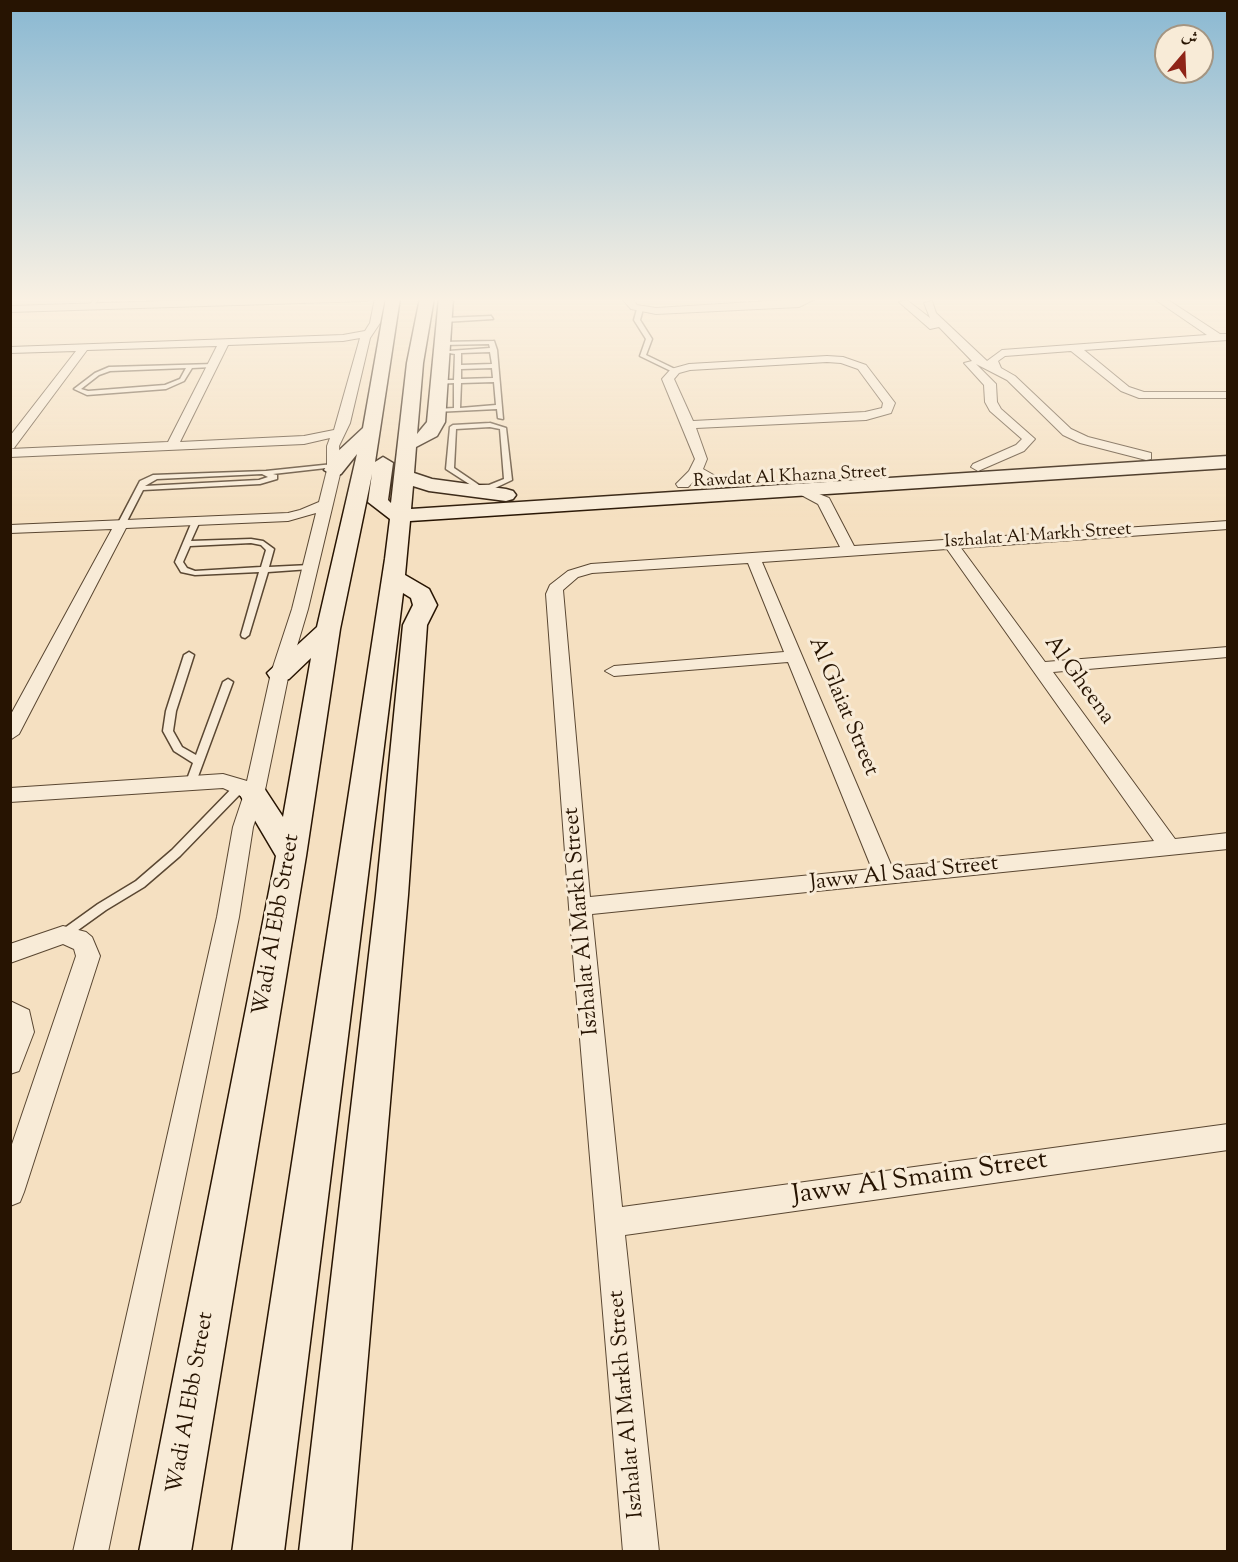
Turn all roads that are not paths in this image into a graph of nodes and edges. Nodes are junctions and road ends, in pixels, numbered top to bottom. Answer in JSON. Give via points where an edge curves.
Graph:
{"nodes":[{"id":1,"x":66,"y":371,"type":"edge"},
{"id":2,"x":105,"y":371,"type":"edge"},
{"id":3,"x":187,"y":371,"type":"edge"},
{"id":4,"x":209,"y":371,"type":"edge"},
{"id":5,"x":372,"y":371,"type":"edge"},
{"id":6,"x":377,"y":371,"type":"edge"},
{"id":7,"x":383,"y":371,"type":"edge"},
{"id":8,"x":384,"y":371,"type":"edge"},
{"id":9,"x":443,"y":371,"type":"edge"},
{"id":10,"x":458,"y":371,"type":"edge"},
{"id":11,"x":496,"y":371,"type":"edge"},
{"id":12,"x":675,"y":371,"type":"edge"},
{"id":13,"x":865,"y":371,"type":"edge"},
{"id":14,"x":977,"y":371,"type":"edge"},
{"id":15,"x":998,"y":371,"type":"edge"},
{"id":16,"x":1102,"y":371,"type":"edge"},
{"id":17,"x":497,"y":380,"type":"junction"},
{"id":18,"x":458,"y":381,"type":"junction"},
{"id":19,"x":440,"y":382,"type":"junction"},
{"id":20,"x":1227,"y":395,"type":"edge"},
{"id":21,"x":500,"y":407,"type":"junction"},
{"id":22,"x":457,"y":410,"type":"junction"},
{"id":23,"x":501,"y":418,"type":"dead end"},
{"id":24,"x":436,"y":419,"type":"junction"},
{"id":25,"x":689,"y":425,"type":"junction"},
{"id":26,"x":453,"y":427,"type":"junction"},
{"id":27,"x":372,"y":430,"type":"junction"},
{"id":28,"x":10,"y":445,"type":"edge"},
{"id":29,"x":406,"y":445,"type":"junction"},
{"id":30,"x":172,"y":446,"type":"junction"},
{"id":31,"x":1227,"y":450,"type":"edge"},
{"id":32,"x":10,"y":453,"type":"edge"},
{"id":33,"x":335,"y":454,"type":"junction"},
{"id":34,"x":1146,"y":456,"type":"junction"},
{"id":35,"x":1227,"y":462,"type":"edge"},
{"id":36,"x":978,"y":466,"type":"junction"},
{"id":37,"x":697,"y":470,"type":"junction"},
{"id":38,"x":403,"y":476,"type":"junction"},
{"id":39,"x":719,"y":482,"type":"junction"},
{"id":40,"x":683,"y":484,"type":"junction"},
{"id":41,"x":627,"y":494,"type":"junction"},
{"id":42,"x":828,"y":494,"type":"junction"},
{"id":43,"x":506,"y":495,"type":"junction"},
{"id":44,"x":472,"y":511,"type":"junction"},
{"id":45,"x":362,"y":514,"type":"junction"},
{"id":46,"x":196,"y":521,"type":"junction"},
{"id":47,"x":121,"y":525,"type":"junction"},
{"id":48,"x":1227,"y":525,"type":"edge"},
{"id":49,"x":11,"y":529,"type":"edge"},
{"id":50,"x":950,"y":543,"type":"junction"},
{"id":51,"x":186,"y":544,"type":"junction"},
{"id":52,"x":849,"y":549,"type":"junction"},
{"id":53,"x":407,"y":553,"type":"junction"},
{"id":54,"x":753,"y":557,"type":"junction"},
{"id":55,"x":310,"y":567,"type":"junction"},
{"id":56,"x":265,"y":570,"type":"junction"},
{"id":57,"x":328,"y":629,"type":"junction"},
{"id":58,"x":245,"y":635,"type":"dead end"},
{"id":59,"x":1227,"y":652,"type":"edge"},
{"id":60,"x":189,"y":656,"type":"dead end"},
{"id":61,"x":794,"y":656,"type":"junction"},
{"id":62,"x":1040,"y":668,"type":"junction"},
{"id":63,"x":380,"y":670,"type":"junction"},
{"id":64,"x":614,"y":671,"type":"dead end"},
{"id":65,"x":280,"y":673,"type":"junction"},
{"id":66,"x":228,"y":682,"type":"dead end"},
{"id":67,"x":10,"y":734,"type":"edge"},
{"id":68,"x":199,"y":762,"type":"junction"},
{"id":69,"x":262,"y":762,"type":"junction"},
{"id":70,"x":191,"y":782,"type":"junction"},
{"id":71,"x":239,"y":787,"type":"junction"},
{"id":72,"x":10,"y":795,"type":"edge"},
{"id":73,"x":1227,"y":841,"type":"edge"},
{"id":74,"x":1170,"y":847,"type":"junction"},
{"id":75,"x":291,"y":856,"type":"junction"},
{"id":76,"x":354,"y":856,"type":"junction"},
{"id":77,"x":886,"y":877,"type":"junction"},
{"id":78,"x":392,"y":895,"type":"junction"},
{"id":79,"x":580,"y":907,"type":"junction"},
{"id":80,"x":63,"y":935,"type":"junction"},
{"id":81,"x":10,"y":954,"type":"edge"},
{"id":82,"x":10,"y":1011,"type":"edge"},
{"id":83,"x":10,"y":1063,"type":"edge"},
{"id":84,"x":1227,"y":1137,"type":"edge"},
{"id":85,"x":10,"y":1192,"type":"edge"},
{"id":86,"x":612,"y":1223,"type":"junction"},
{"id":87,"x":90,"y":1551,"type":"edge"},
{"id":88,"x":165,"y":1551,"type":"edge"},
{"id":89,"x":258,"y":1551,"type":"edge"},
{"id":90,"x":325,"y":1551,"type":"edge"},
{"id":91,"x":641,"y":1551,"type":"edge"}],
"edges":[{"from":1,"to":28,"type":"street"},
{"from":2,"to":3,"type":"lane","via":[[77,389],[87,393],[166,387],[182,380]]},
{"from":4,"to":30,"type":"street"},
{"from":5,"to":33,"type":"street"},
{"from":6,"to":27,"type":"street","name":"Wadi Al Ebb Street"},
{"from":7,"to":45,"type":"street","via":[[392,406],[377,494]]},
{"from":8,"to":29,"type":"street","name":"Wadi Al Ebb Street"},
{"from":9,"to":19,"type":"street"},
{"from":10,"to":18,"type":"lane"},
{"from":11,"to":17,"type":"lane"},
{"from":12,"to":25,"type":"street","via":[[669,384]]},
{"from":13,"to":25,"type":"street","via":[[889,403],[886,410],[874,415]]},
{"from":14,"to":36,"type":"street","via":[[988,382],[996,411],[1028,436],[1020,448]]},
{"from":15,"to":34,"type":"street","via":[[1011,378],[1073,436]]},
{"from":16,"to":20,"type":"street","via":[[1125,389],[1143,396]]},
{"from":17,"to":18,"type":"lane"},
{"from":17,"to":21,"type":"lane"},
{"from":18,"to":19,"type":"lane"},
{"from":18,"to":22,"type":"lane"},
{"from":19,"to":24,"type":"street"},
{"from":21,"to":22,"type":"lane"},
{"from":21,"to":23,"type":"lane"},
{"from":22,"to":24,"type":"lane"},
{"from":24,"to":26,"type":"lane"},
{"from":24,"to":29,"type":"street","via":[[424,437]]},
{"from":25,"to":37,"type":"street","via":[[700,456]]},
{"from":26,"to":26,"type":"lane","via":[[503,428],[506,481],[477,487],[452,471]]},
{"from":27,"to":33,"type":"street","via":[[341,459]]},
{"from":27,"to":45,"type":"street","name":"Wadi Al Ebb Street"},
{"from":29,"to":38,"type":"street","name":"Wadi Al Ebb Street"},
{"from":30,"to":32,"type":"street"},
{"from":30,"to":33,"type":"street","via":[[304,440]]},
{"from":31,"to":34,"type":"street","name":"Rawdat Al Khazna Street"},
{"from":33,"to":45,"type":"street"},
{"from":33,"to":47,"type":"lane","via":[[269,472],[273,477],[266,482],[141,488]]},
{"from":34,"to":36,"type":"street","name":"Rawdat Al Khazna Street"},
{"from":35,"to":42,"type":"street","name":"Rawdat Al Khazna Street"},
{"from":36,"to":39,"type":"street","name":"Rawdat Al Khazna Street"},
{"from":37,"to":39,"type":"street"},
{"from":37,"to":40,"type":"street"},
{"from":38,"to":43,"type":"street","via":[[429,485]]},
{"from":38,"to":45,"type":"street","name":"Wadi Al Ebb Street"},
{"from":39,"to":40,"type":"street","name":"Rawdat Al Khazna Street"},
{"from":40,"to":41,"type":"street","name":"Rawdat Al Khazna Street"},
{"from":41,"to":42,"type":"street","name":"Rawdat Al Khazna Street","via":[[797,489]]},
{"from":41,"to":43,"type":"street","name":"Rawdat Al Khazna Street"},
{"from":41,"to":44,"type":"street","name":"Rawdat Al Khazna Street"},
{"from":42,"to":52,"type":"street"},
{"from":43,"to":45,"type":"street","name":"Rawdat Al Khazna Street"},
{"from":44,"to":45,"type":"street","name":"Rawdat Al Khazna Street"},
{"from":44,"to":53,"type":"street"},
{"from":45,"to":46,"type":"street"},
{"from":45,"to":53,"type":"street","name":"Wadi Al Ebb Street"},
{"from":45,"to":55,"type":"street"},
{"from":45,"to":57,"type":"street","name":"Wadi Al Ebb Street"},
{"from":45,"to":63,"type":"street","via":[[381,526],[367,618],[369,639]]},
{"from":46,"to":47,"type":"street"},
{"from":46,"to":51,"type":"lane"},
{"from":47,"to":49,"type":"street"},
{"from":47,"to":67,"type":"street"},
{"from":48,"to":50,"type":"street","name":"Iszhalat Al Markh Street"},
{"from":50,"to":52,"type":"street","name":"Iszhalat Al Markh Street"},
{"from":50,"to":62,"type":"street","name":"Al Gheena"},
{"from":51,"to":56,"type":"lane","via":[[263,543],[271,552]]},
{"from":51,"to":56,"type":"lane","via":[[179,562],[189,572]]},
{"from":52,"to":54,"type":"street","name":"Iszhalat Al Markh Street"},
{"from":53,"to":63,"type":"street","name":"Wadi Al Ebb Street"},
{"from":53,"to":78,"type":"street","via":[[425,600],[415,625]]},
{"from":54,"to":61,"type":"street","name":"Al Glaiat Street"},
{"from":54,"to":79,"type":"street","name":"Iszhalat Al Markh Street","via":[[591,569],[573,574],[556,588]]},
{"from":55,"to":56,"type":"lane"},
{"from":55,"to":65,"type":"street"},
{"from":56,"to":58,"type":"lane"},
{"from":57,"to":65,"type":"street"},
{"from":57,"to":75,"type":"street","name":"Wadi Al Ebb Street"},
{"from":59,"to":62,"type":"street"},
{"from":60,"to":68,"type":"lane","via":[[168,731],[178,749]]},
{"from":61,"to":64,"type":"street"},
{"from":61,"to":77,"type":"street","name":"Al Glaiat Street"},
{"from":62,"to":74,"type":"street","name":"Al Gheena"},
{"from":63,"to":76,"type":"street","name":"Wadi Al Ebb Street"},
{"from":65,"to":69,"type":"street"},
{"from":66,"to":68,"type":"lane"},
{"from":68,"to":70,"type":"lane"},
{"from":69,"to":71,"type":"street"},
{"from":69,"to":71,"type":"street"},
{"from":70,"to":71,"type":"street"},
{"from":70,"to":72,"type":"street"},
{"from":71,"to":75,"type":"street"},
{"from":71,"to":80,"type":"lane","via":[[149,877]]},
{"from":71,"to":87,"type":"street","via":[[243,826],[228,917]]},
{"from":73,"to":74,"type":"street","name":"Jaww Al Saad Street"},
{"from":74,"to":77,"type":"street","name":"Jaww Al Saad Street"},
{"from":75,"to":88,"type":"street","name":"Wadi Al Ebb Street"},
{"from":76,"to":78,"type":"street"},
{"from":76,"to":89,"type":"street","name":"Wadi Al Ebb Street"},
{"from":77,"to":79,"type":"street","name":"Jaww Al Saad Street"},
{"from":78,"to":90,"type":"street"},
{"from":79,"to":86,"type":"street","name":"Iszhalat Al Markh Street"},
{"from":80,"to":81,"type":"street"},
{"from":80,"to":85,"type":"street","via":[[84,944],[88,963]]},
{"from":82,"to":83,"type":"street","via":[[20,1017],[22,1032]]},
{"from":84,"to":86,"type":"street","name":"Jaww Al Smaim Street"},
{"from":86,"to":91,"type":"street","name":"Iszhalat Al Markh Street"}]}
